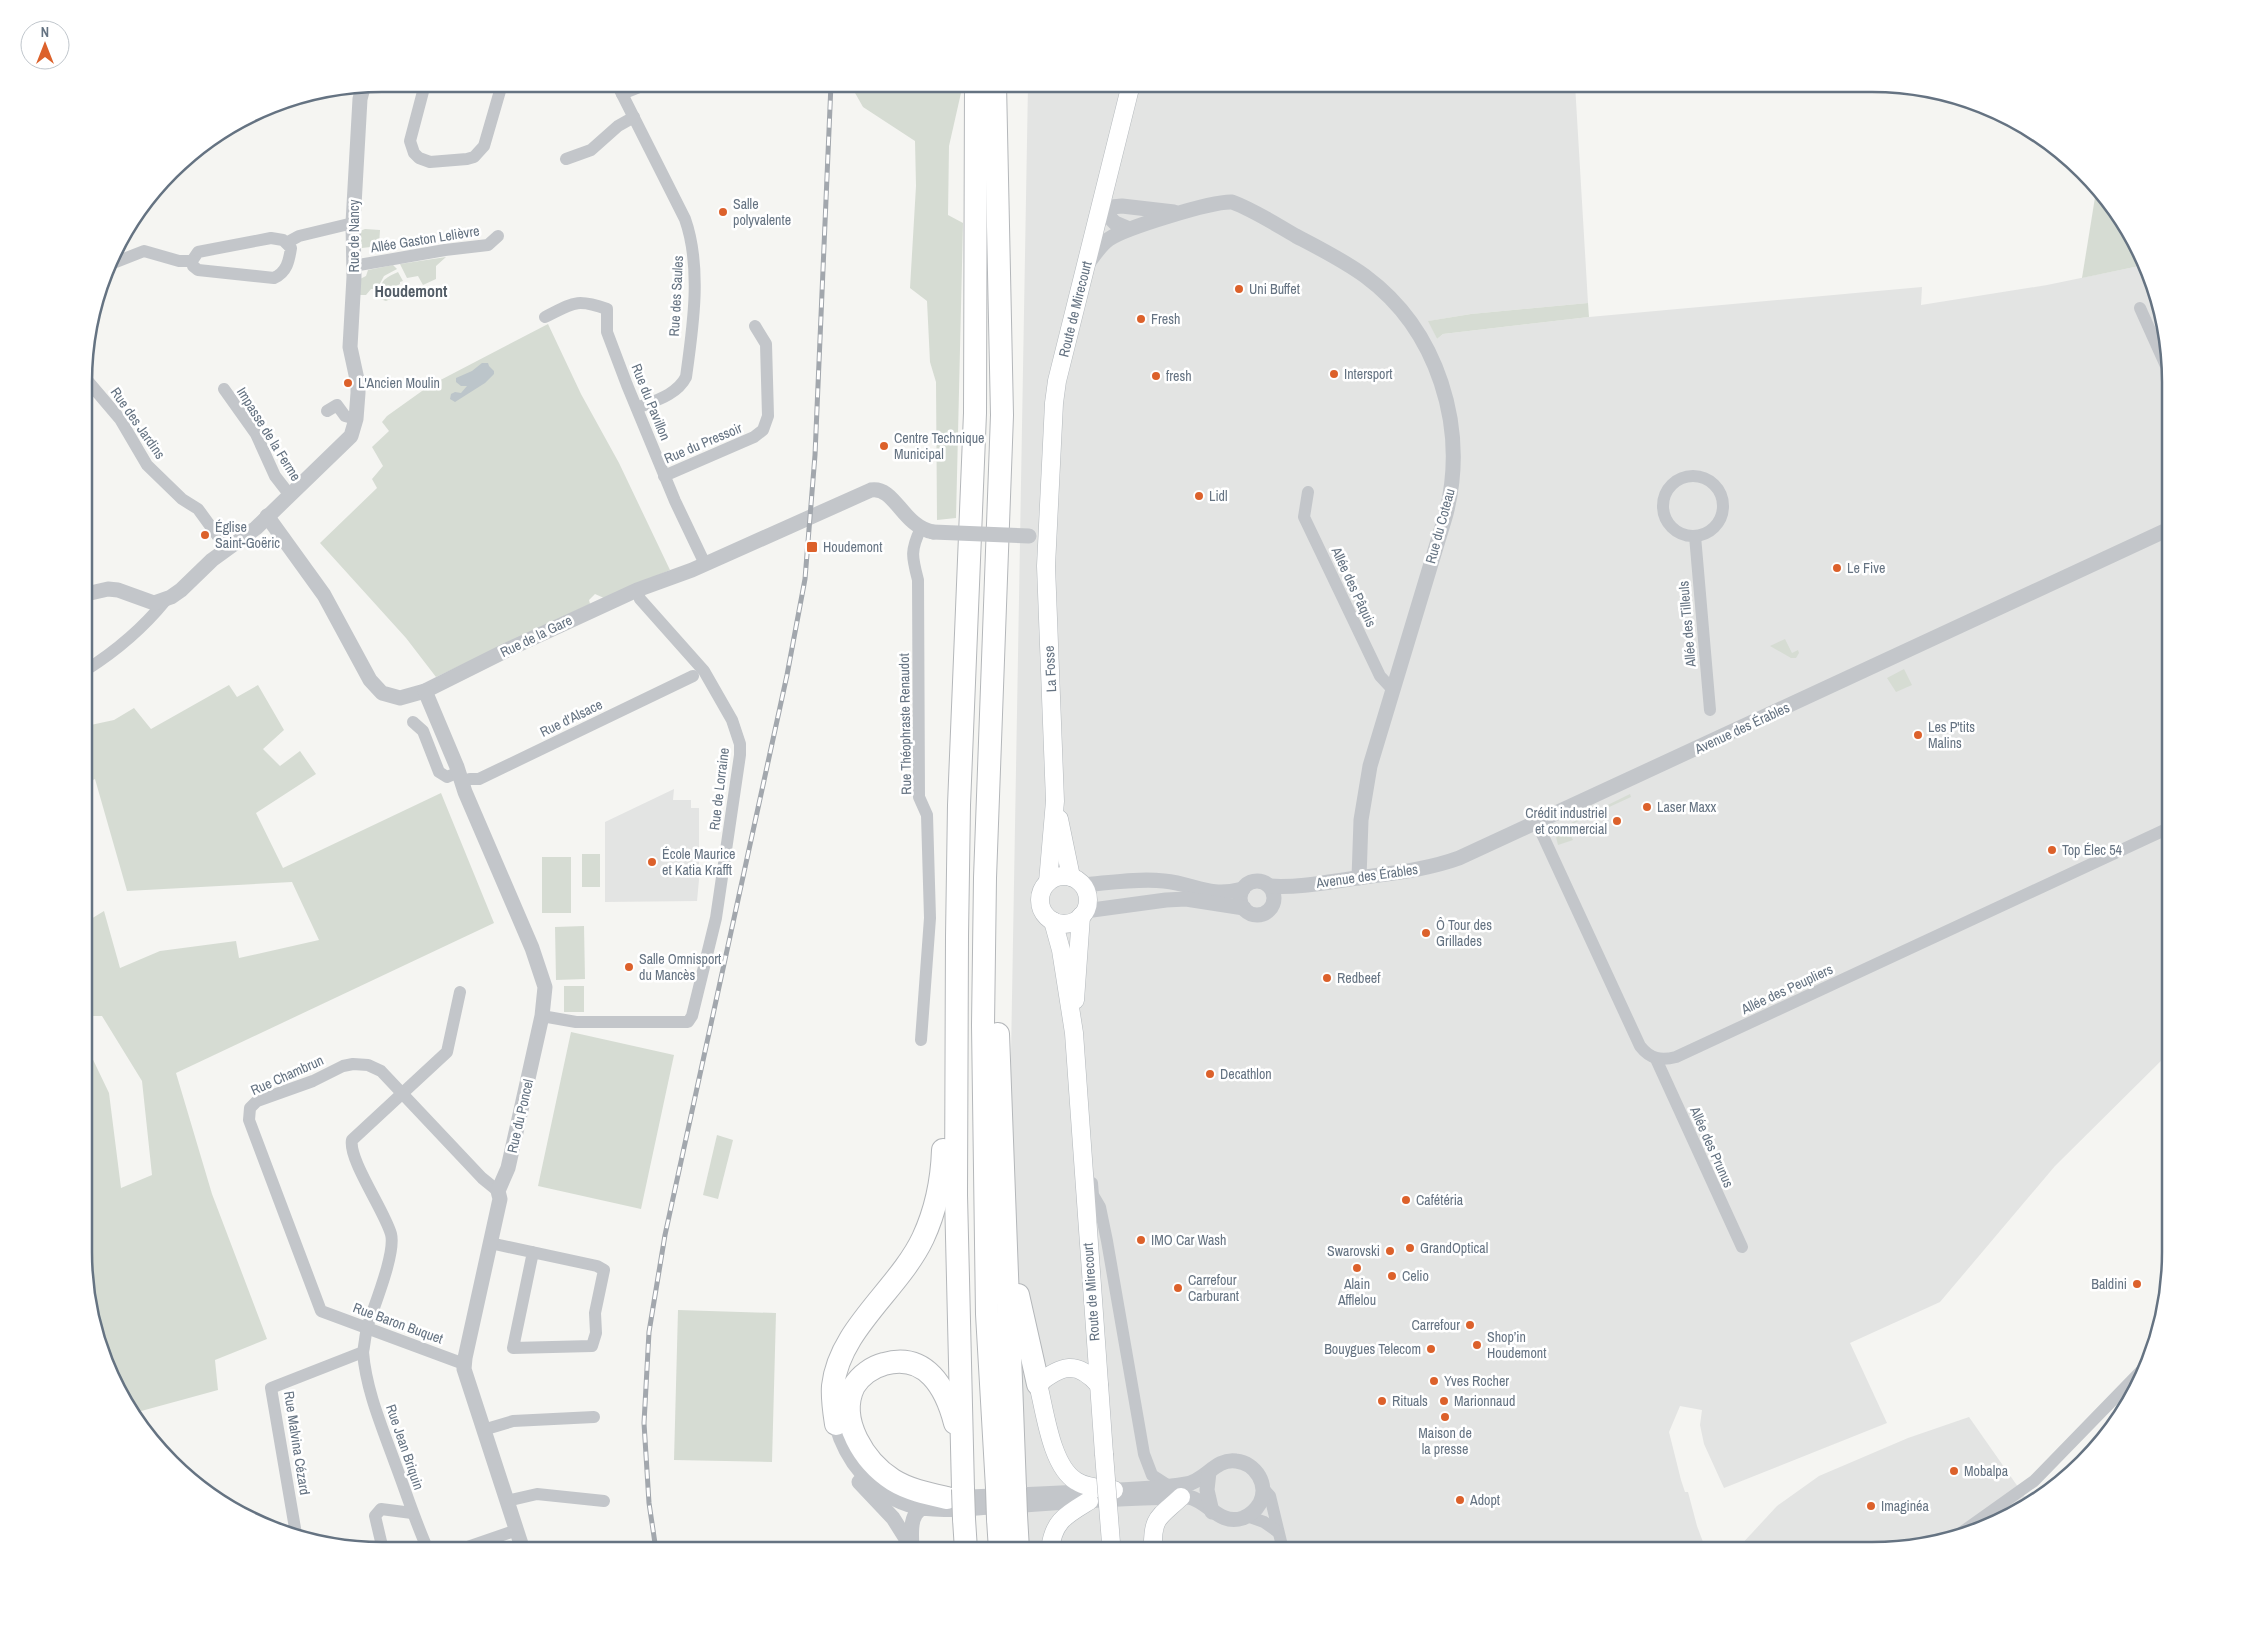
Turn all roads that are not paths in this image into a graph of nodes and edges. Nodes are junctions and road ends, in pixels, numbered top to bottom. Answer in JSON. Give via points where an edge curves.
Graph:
{"nodes":[{"id":1,"x":423,"y":92,"type":"edge"},
{"id":2,"x":500,"y":92,"type":"edge"},
{"id":3,"x":622,"y":92,"type":"edge"},
{"id":4,"x":976,"y":92,"type":"edge"},
{"id":5,"x":995,"y":92,"type":"edge"},
{"id":6,"x":1130,"y":92,"type":"edge"},
{"id":7,"x":362,"y":93,"type":"edge"},
{"id":8,"x":634,"y":117,"type":"junction"},
{"id":9,"x":566,"y":159,"type":"dead end"},
{"id":10,"x":1107,"y":187,"type":"junction"},
{"id":11,"x":1122,"y":206,"type":"junction"},
{"id":12,"x":1101,"y":208,"type":"junction"},
{"id":13,"x":1183,"y":213,"type":"junction"},
{"id":14,"x":353,"y":223,"type":"junction"},
{"id":15,"x":1129,"y":228,"type":"junction"},
{"id":16,"x":498,"y":236,"type":"dead end"},
{"id":17,"x":288,"y":242,"type":"junction"},
{"id":18,"x":119,"y":261,"type":"edge"},
{"id":19,"x":192,"y":261,"type":"junction"},
{"id":20,"x":353,"y":266,"type":"junction"},
{"id":21,"x":1085,"y":267,"type":"junction"},
{"id":22,"x":2140,"y":308,"type":"dead end"},
{"id":23,"x":545,"y":317,"type":"dead end"},
{"id":24,"x":755,"y":326,"type":"dead end"},
{"id":25,"x":2161,"y":355,"type":"edge"},
{"id":26,"x":92,"y":386,"type":"edge"},
{"id":27,"x":224,"y":389,"type":"dead end"},
{"id":28,"x":637,"y":408,"type":"junction"},
{"id":29,"x":327,"y":411,"type":"dead end"},
{"id":30,"x":356,"y":419,"type":"junction"},
{"id":31,"x":664,"y":476,"type":"junction"},
{"id":32,"x":1308,"y":492,"type":"dead end"},
{"id":33,"x":289,"y":494,"type":"junction"},
{"id":34,"x":267,"y":516,"type":"junction"},
{"id":35,"x":927,"y":530,"type":"junction"},
{"id":36,"x":2162,"y":532,"type":"edge"},
{"id":37,"x":1695,"y":536,"type":"junction"},
{"id":38,"x":1038,"y":537,"type":"junction"},
{"id":39,"x":227,"y":549,"type":"junction"},
{"id":40,"x":705,"y":564,"type":"junction"},
{"id":41,"x":637,"y":590,"type":"junction"},
{"id":42,"x":92,"y":592,"type":"edge"},
{"id":43,"x":165,"y":601,"type":"junction"},
{"id":44,"x":92,"y":666,"type":"edge"},
{"id":45,"x":693,"y":676,"type":"dead end"},
{"id":46,"x":425,"y":690,"type":"junction"},
{"id":47,"x":1393,"y":690,"type":"junction"},
{"id":48,"x":1710,"y":710,"type":"dead end"},
{"id":49,"x":413,"y":722,"type":"dead end"},
{"id":50,"x":460,"y":777,"type":"junction"},
{"id":51,"x":1055,"y":801,"type":"junction"},
{"id":52,"x":1537,"y":823,"type":"junction"},
{"id":53,"x":2162,"y":831,"type":"edge"},
{"id":54,"x":985,"y":878,"type":"junction"},
{"id":55,"x":1359,"y":878,"type":"junction"},
{"id":56,"x":1077,"y":881,"type":"junction"},
{"id":57,"x":1048,"y":882,"type":"junction"},
{"id":58,"x":1269,"y":886,"type":"junction"},
{"id":59,"x":1300,"y":886,"type":"junction"},
{"id":60,"x":1243,"y":888,"type":"junction"},
{"id":61,"x":1273,"y":904,"type":"junction"},
{"id":62,"x":1244,"y":908,"type":"junction"},
{"id":63,"x":1083,"y":913,"type":"junction"},
{"id":64,"x":1053,"y":921,"type":"junction"},
{"id":65,"x":460,"y":992,"type":"dead end"},
{"id":66,"x":542,"y":1016,"type":"junction"},
{"id":67,"x":1074,"y":1033,"type":"junction"},
{"id":68,"x":920,"y":1040,"type":"dead end"},
{"id":69,"x":1656,"y":1058,"type":"junction"},
{"id":70,"x":956,"y":1066,"type":"junction"},
{"id":71,"x":402,"y":1092,"type":"junction"},
{"id":72,"x":1081,"y":1140,"type":"junction"},
{"id":73,"x":1003,"y":1160,"type":"junction"},
{"id":74,"x":498,"y":1191,"type":"junction"},
{"id":75,"x":490,"y":1243,"type":"junction"},
{"id":76,"x":1742,"y":1247,"type":"dead end"},
{"id":77,"x":533,"y":1252,"type":"junction"},
{"id":78,"x":321,"y":1311,"type":"joint"},
{"id":79,"x":367,"y":1327,"type":"junction"},
{"id":80,"x":363,"y":1352,"type":"junction"},
{"id":81,"x":464,"y":1364,"type":"junction"},
{"id":82,"x":2133,"y":1379,"type":"edge"},
{"id":83,"x":1038,"y":1384,"type":"junction"},
{"id":84,"x":1099,"y":1385,"type":"junction"},
{"id":85,"x":594,"y":1417,"type":"dead end"},
{"id":86,"x":836,"y":1424,"type":"joint"},
{"id":87,"x":483,"y":1430,"type":"junction"},
{"id":88,"x":962,"y":1450,"type":"junction"},
{"id":89,"x":847,"y":1455,"type":"junction"},
{"id":90,"x":1209,"y":1472,"type":"junction"},
{"id":91,"x":1006,"y":1488,"type":"junction"},
{"id":92,"x":1263,"y":1488,"type":"junction"},
{"id":93,"x":1114,"y":1490,"type":"junction"},
{"id":94,"x":1175,"y":1492,"type":"junction"},
{"id":95,"x":948,"y":1499,"type":"junction"},
{"id":96,"x":507,"y":1501,"type":"junction"},
{"id":97,"x":604,"y":1501,"type":"dead end"},
{"id":98,"x":1089,"y":1501,"type":"junction"},
{"id":99,"x":919,"y":1508,"type":"junction"},
{"id":100,"x":1212,"y":1512,"type":"junction"},
{"id":101,"x":412,"y":1513,"type":"junction"},
{"id":102,"x":1247,"y":1516,"type":"junction"},
{"id":103,"x":1007,"y":1517,"type":"junction"},
{"id":104,"x":1976,"y":1522,"type":"edge"},
{"id":105,"x":295,"y":1528,"type":"edge"},
{"id":106,"x":911,"y":1529,"type":"junction"},
{"id":107,"x":517,"y":1530,"type":"junction"},
{"id":108,"x":1278,"y":1532,"type":"junction"},
{"id":109,"x":381,"y":1542,"type":"edge"},
{"id":110,"x":425,"y":1542,"type":"edge"},
{"id":111,"x":482,"y":1542,"type":"edge"},
{"id":112,"x":521,"y":1542,"type":"edge"},
{"id":113,"x":908,"y":1542,"type":"edge"},
{"id":114,"x":912,"y":1542,"type":"edge"},
{"id":115,"x":965,"y":1542,"type":"edge"},
{"id":116,"x":1002,"y":1542,"type":"edge"},
{"id":117,"x":1015,"y":1542,"type":"edge"},
{"id":118,"x":1052,"y":1542,"type":"edge"},
{"id":119,"x":1111,"y":1542,"type":"edge"},
{"id":120,"x":1153,"y":1542,"type":"edge"},
{"id":121,"x":1281,"y":1542,"type":"edge"}],
"edges":[{"from":1,"to":2,"type":"street","via":[[410,141],[414,153],[430,162],[467,159],[480,153]]},
{"from":3,"to":8,"type":"street","name":"Rue des Saules"},
{"from":4,"to":70,"type":"highway","via":[[975,413],[959,805]]},
{"from":5,"to":54,"type":"highway","via":[[1002,415]]},
{"from":6,"to":10,"type":"main road","name":"Route de Mirecourt"},
{"from":7,"to":14,"type":"street","name":"Rue de Nancy"},
{"from":8,"to":9,"type":"street","via":[[618,126],[591,150]]},
{"from":8,"to":28,"type":"street","name":"Rue des Saules","via":[[685,219],[696,270],[686,377],[675,391]]},
{"from":10,"to":11,"type":"street"},
{"from":10,"to":12,"type":"main road","name":"Route de Mirecourt"},
{"from":11,"to":12,"type":"street","name":"Rue du Coteau"},
{"from":11,"to":13,"type":"street","name":"Rue du Coteau"},
{"from":12,"to":15,"type":"street","via":[[1115,223]]},
{"from":12,"to":21,"type":"main road","name":"Route de Mirecourt"},
{"from":13,"to":15,"type":"street","name":"Rue du Coteau"},
{"from":13,"to":47,"type":"street","name":"Rue du Coteau","via":[[1232,202],[1344,263],[1371,281],[1398,306],[1434,364],[1451,419],[1454,448],[1451,487],[1446,514]]},
{"from":14,"to":17,"type":"street","via":[[299,236]]},
{"from":14,"to":20,"type":"street","name":"Rue de Nancy"},
{"from":15,"to":21,"type":"street","name":"Rue du Coteau","via":[[1107,240]]},
{"from":16,"to":20,"type":"street","name":"Allée Gaston Lelièvre","via":[[488,245]]},
{"from":17,"to":19,"type":"street","via":[[271,238],[210,248],[198,252]]},
{"from":17,"to":19,"type":"street","via":[[291,248],[286,268],[274,278],[198,270]]},
{"from":18,"to":19,"type":"street","via":[[144,251],[179,261]]},
{"from":20,"to":30,"type":"street","name":"Rue de Nancy","via":[[350,346],[358,384]]},
{"from":21,"to":38,"type":"main road","name":"Route de Mirecourt","via":[[1057,381]]},
{"from":22,"to":25,"type":"street"},
{"from":23,"to":28,"type":"street","name":"Rue du Pavillon","via":[[576,302],[607,309],[607,332]]},
{"from":24,"to":31,"type":"street","name":"Rue du Pressoir","via":[[766,344],[768,416],[763,430],[754,437]]},
{"from":26,"to":39,"type":"street","name":"Rue des Jardins","via":[[120,419],[147,465],[182,499],[198,509]]},
{"from":27,"to":33,"type":"street","name":"Impasse de la Ferme","via":[[256,434],[275,476]]},
{"from":28,"to":31,"type":"street","name":"Rue du Pavillon"},
{"from":29,"to":30,"type":"street","via":[[337,404],[346,416]]},
{"from":30,"to":33,"type":"street","via":[[346,442]]},
{"from":31,"to":40,"type":"street","name":"Rue du Pavillon"},
{"from":32,"to":47,"type":"street","name":"Allée des Pâquis","via":[[1304,517],[1380,676]]},
{"from":33,"to":34,"type":"street"},
{"from":34,"to":39,"type":"street"},
{"from":34,"to":46,"type":"street","name":"Rue de la Gare","via":[[324,595],[377,689],[388,696],[400,698]]},
{"from":35,"to":38,"type":"street","bridge":true},
{"from":35,"to":40,"type":"street","name":"Rue de la Gare","via":[[909,519],[885,492],[878,490],[864,493]]},
{"from":35,"to":68,"type":"street","name":"Rue Théophraste Renaudot","via":[[913,544],[912,559],[918,580],[919,797],[927,815],[930,918]]},
{"from":36,"to":52,"type":"street","name":"Avenue des Érables"},
{"from":37,"to":37,"type":"street","via":[[1708,532],[1718,523],[1722,502],[1714,485],[1693,476],[1672,486],[1665,497],[1664,510],[1673,528]]},
{"from":37,"to":48,"type":"street","name":"Allée des Tilleuls"},
{"from":38,"to":51,"type":"main road","name":"La Fosse","via":[[1048,630]]},
{"from":39,"to":43,"type":"street"},
{"from":40,"to":41,"type":"street","name":"Rue de la Gare"},
{"from":41,"to":46,"type":"street","name":"Rue de la Gare"},
{"from":41,"to":66,"type":"street","name":"Rue de Lorraine","via":[[640,598],[704,671],[732,720],[740,744],[716,918],[690,1020],[666,1023],[576,1022]]},
{"from":42,"to":43,"type":"street","via":[[113,589],[150,602]]},
{"from":43,"to":44,"type":"street","via":[[146,623]]},
{"from":45,"to":50,"type":"street","name":"Rue d'Alsace","via":[[479,778]]},
{"from":46,"to":50,"type":"street","name":"Rue du Poncel"},
{"from":47,"to":55,"type":"street","name":"Rue du Coteau","via":[[1366,784],[1360,820]]},
{"from":49,"to":50,"type":"street","via":[[423,731],[439,772],[447,777]]},
{"from":50,"to":66,"type":"street","name":"Rue du Poncel","via":[[541,970],[545,987]]},
{"from":51,"to":56,"type":"main road","name":"La Fosse"},
{"from":51,"to":57,"type":"main road","name":"La Fosse"},
{"from":52,"to":55,"type":"street","name":"Avenue des Érables","via":[[1445,863]]},
{"from":52,"to":69,"type":"street","via":[[1640,1046],[1649,1056]]},
{"from":53,"to":69,"type":"street","name":"Allée des Peupliers","via":[[1676,1057]]},
{"from":54,"to":73,"type":"highway","via":[[994,940]]},
{"from":54,"to":91,"type":"highway","via":[[983,1025],[987,1314]]},
{"from":55,"to":59,"type":"street","name":"Avenue des Érables"},
{"from":56,"to":57,"type":"main road","via":[[1059,877]]},
{"from":56,"to":60,"type":"street","via":[[1175,882],[1219,893]]},
{"from":56,"to":63,"type":"main road","via":[[1088,897]]},
{"from":57,"to":64,"type":"main road","via":[[1041,893],[1041,906]]},
{"from":58,"to":59,"type":"street","name":"Avenue des Érables"},
{"from":58,"to":60,"type":"street","via":[[1258,881]]},
{"from":58,"to":61,"type":"street","via":[[1274,896]]},
{"from":59,"to":61,"type":"street","name":"Avenue des Érables"},
{"from":60,"to":62,"type":"street","via":[[1240,898]]},
{"from":61,"to":62,"type":"street","via":[[1260,914],[1251,914]]},
{"from":62,"to":63,"type":"street","via":[[1186,899]]},
{"from":63,"to":64,"type":"main road","via":[[1071,923]]},
{"from":63,"to":67,"type":"main road","name":"Route de Mirecourt"},
{"from":64,"to":67,"type":"main road","name":"Route de Mirecourt","via":[[1061,950]]},
{"from":65,"to":71,"type":"street","via":[[447,1052]]},
{"from":66,"to":74,"type":"street","name":"Rue du Poncel","via":[[508,1168]]},
{"from":67,"to":72,"type":"main road","name":"Route de Mirecourt"},
{"from":69,"to":76,"type":"street","name":"Allée des Prunus"},
{"from":70,"to":86,"type":"highway","via":[[946,1089],[942,1172],[934,1209],[923,1239],[860,1324],[838,1365],[832,1401]]},
{"from":70,"to":88,"type":"highway"},
{"from":71,"to":74,"type":"street","name":"Rue Chambrun"},
{"from":71,"to":78,"type":"street","name":"Rue Chambrun","via":[[381,1071],[368,1065],[353,1064],[257,1101],[250,1108],[250,1120]]},
{"from":71,"to":79,"type":"street","via":[[354,1136],[351,1145],[391,1238],[381,1290]]},
{"from":72,"to":84,"type":"main road","name":"Route de Mirecourt"},
{"from":72,"to":94,"type":"street","via":[[1107,1241],[1144,1454],[1152,1474]]},
{"from":73,"to":83,"type":"highway","via":[[1016,1288]]},
{"from":73,"to":91,"type":"highway"},
{"from":74,"to":75,"type":"street","name":"Rue du Poncel","via":[[500,1199]]},
{"from":75,"to":77,"type":"street"},
{"from":75,"to":81,"type":"street","name":"Rue du Poncel"},
{"from":77,"to":77,"type":"street","via":[[513,1348],[592,1346],[604,1270]]},
{"from":78,"to":79,"type":"street","name":"Rue Baron Buquet"},
{"from":79,"to":80,"type":"street"},
{"from":79,"to":81,"type":"street","name":"Rue Baron Buquet"},
{"from":80,"to":101,"type":"street","name":"Rue Jean Briquin","via":[[365,1372]]},
{"from":80,"to":105,"type":"street","name":"Rue Malvina Cézard","via":[[271,1388]]},
{"from":81,"to":87,"type":"street","name":"Rue du Poncel"},
{"from":82,"to":104,"type":"street","via":[[2039,1477]]},
{"from":83,"to":84,"type":"main road","via":[[1052,1373],[1068,1368],[1084,1371]]},
{"from":83,"to":93,"type":"main road","via":[[1061,1467],[1076,1482]]},
{"from":84,"to":119,"type":"main road","name":"Route de Mirecourt","bridge":true},
{"from":85,"to":87,"type":"street","via":[[513,1420]]},
{"from":86,"to":89,"type":"street"},
{"from":87,"to":96,"type":"street","name":"Rue du Poncel"},
{"from":88,"to":95,"type":"highway"},
{"from":88,"to":95,"type":"highway","via":[[945,1394],[926,1370],[916,1364],[893,1361],[870,1370],[855,1386],[849,1417],[855,1436],[869,1459],[894,1481]]},
{"from":89,"to":99,"type":"street","via":[[880,1490]]},
{"from":89,"to":113,"type":"street","via":[[850,1471],[894,1518]]},
{"from":90,"to":92,"type":"street","via":[[1221,1462],[1240,1461],[1256,1470]]},
{"from":90,"to":94,"type":"street"},
{"from":90,"to":100,"type":"street"},
{"from":91,"to":103,"type":"highway","bridge":true},
{"from":92,"to":102,"type":"street","via":[[1261,1500]]},
{"from":92,"to":108,"type":"street","via":[[1270,1496]]},
{"from":93,"to":94,"type":"street"},
{"from":93,"to":95,"type":"street"},
{"from":94,"to":98,"type":"street"},
{"from":94,"to":100,"type":"street","via":[[1194,1498]]},
{"from":94,"to":120,"type":"main road","via":[[1159,1516]]},
{"from":95,"to":98,"type":"street"},
{"from":95,"to":99,"type":"street"},
{"from":95,"to":106,"type":"street"},
{"from":95,"to":115,"type":"highway","bridge":true,"via":[[964,1519]]},
{"from":96,"to":97,"type":"street","via":[[537,1494]]},
{"from":96,"to":107,"type":"street","name":"Rue du Poncel"},
{"from":98,"to":118,"type":"main road","via":[[1066,1515]]},
{"from":99,"to":106,"type":"street","via":[[912,1519]]},
{"from":100,"to":102,"type":"street","via":[[1226,1519],[1237,1520]]},
{"from":101,"to":109,"type":"street","via":[[381,1509],[375,1516]]},
{"from":101,"to":110,"type":"street","name":"Rue Jean Briquin"},
{"from":102,"to":108,"type":"street"},
{"from":103,"to":116,"type":"highway"},
{"from":103,"to":117,"type":"highway"},
{"from":106,"to":114,"type":"street"},
{"from":107,"to":111,"type":"street"},
{"from":107,"to":112,"type":"street","name":"Rue du Poncel"},
{"from":108,"to":121,"type":"street"}]}
